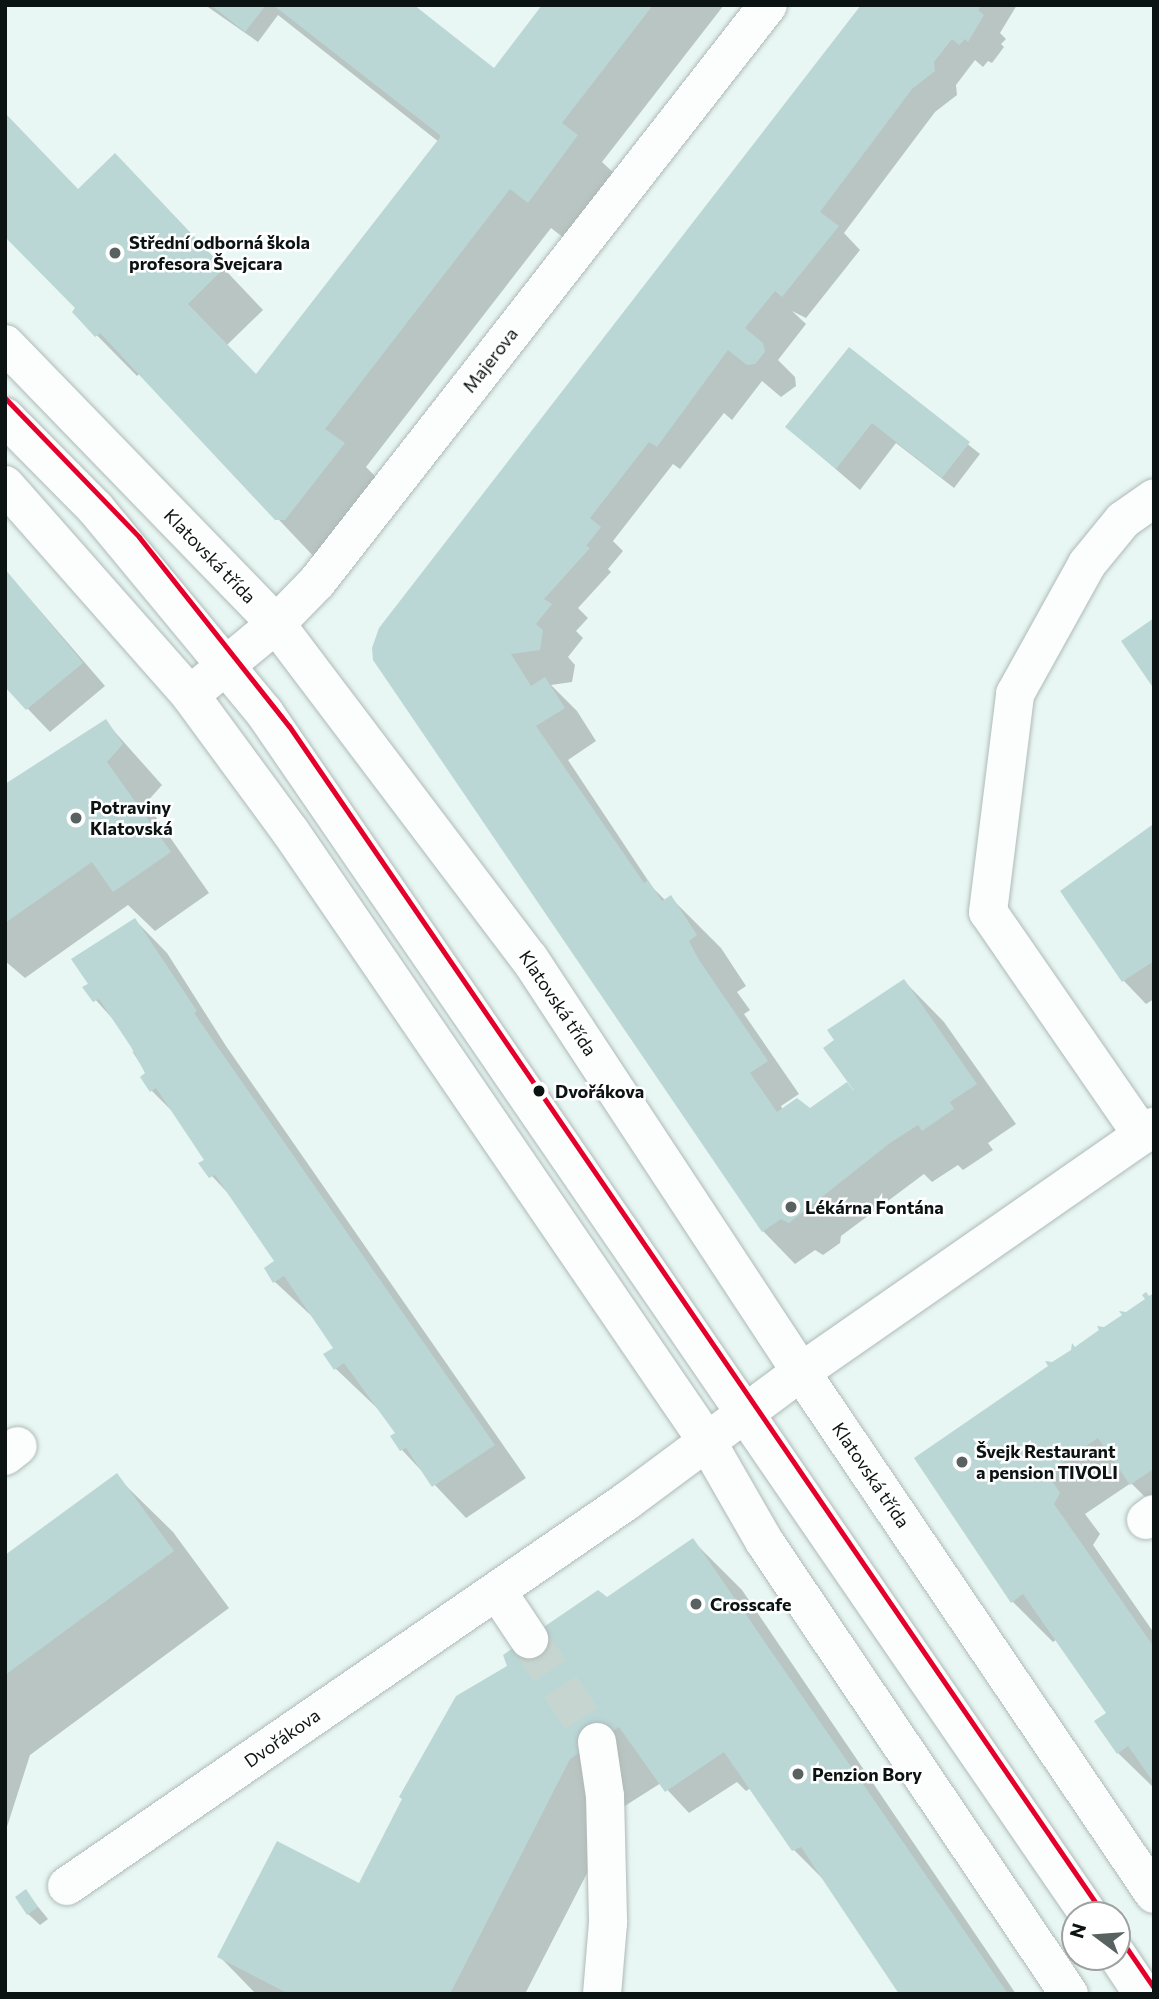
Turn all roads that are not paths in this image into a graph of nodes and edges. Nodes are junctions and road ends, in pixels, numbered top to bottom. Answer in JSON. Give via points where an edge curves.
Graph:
{"nodes":[{"id":1,"x":768,"y":5,"type":"edge"},
{"id":2,"x":5,"y":344,"type":"edge"},
{"id":3,"x":5,"y":417,"type":"edge"},
{"id":4,"x":5,"y":485,"type":"edge"},
{"id":5,"x":1154,"y":498,"type":"edge"},
{"id":6,"x":276,"y":624,"type":"junction"},
{"id":7,"x":226,"y":663,"type":"junction"},
{"id":8,"x":190,"y":695,"type":"junction"},
{"id":9,"x":1148,"y":1131,"type":"edge"},
{"id":10,"x":801,"y":1372,"type":"junction"},
{"id":11,"x":745,"y":1412,"type":"junction"},
{"id":12,"x":706,"y":1440,"type":"junction"},
{"id":13,"x":497,"y":1591,"type":"junction"},
{"id":14,"x":529,"y":1640,"type":"tunnel mouth"},
{"id":15,"x":597,"y":1742,"type":"tunnel mouth"},
{"id":16,"x":67,"y":1886,"type":"dead end"},
{"id":17,"x":1154,"y":1894,"type":"edge"},
{"id":18,"x":1079,"y":1901,"type":"edge"},
{"id":19,"x":1128,"y":1971,"type":"edge"},
{"id":20,"x":602,"y":1994,"type":"edge"},
{"id":21,"x":1069,"y":1994,"type":"edge"},
{"id":22,"x":1143,"y":1994,"type":"edge"}],
"edges":[{"from":1,"to":6,"type":"main road","name":"Majerova","via":[[317,582]]},
{"from":2,"to":6,"type":"main road","name":"Klatovská třída"},
{"from":3,"to":7,"type":"main road","via":[[96,509]]},
{"from":4,"to":8,"type":"main road"},
{"from":5,"to":9,"type":"main road","via":[[1123,520],[1087,564],[1015,694],[988,912]]},
{"from":6,"to":7,"type":"main road","name":"Majerova"},
{"from":6,"to":10,"type":"main road","name":"Klatovská třída","via":[[529,958]]},
{"from":7,"to":8,"type":"main road","name":"Majerova"},
{"from":7,"to":11,"type":"main road","via":[[438,961]]},
{"from":8,"to":12,"type":"main road","via":[[290,831]]},
{"from":9,"to":10,"type":"main road","name":"Dvořákova"},
{"from":10,"to":11,"type":"main road","name":"Dvořákova"},
{"from":10,"to":17,"type":"main road","name":"Klatovská třída"},
{"from":11,"to":12,"type":"main road","name":"Dvořákova"},
{"from":11,"to":18,"type":"main road"},
{"from":12,"to":13,"type":"main road","name":"Dvořákova"},
{"from":12,"to":21,"type":"main road","via":[[764,1541]]},
{"from":13,"to":14,"type":"main road"},
{"from":13,"to":16,"type":"main road","name":"Dvořákova"},
{"from":15,"to":20,"type":"main road","via":[[605,1796],[608,1923]]},
{"from":19,"to":22,"type":"main road"}]}
